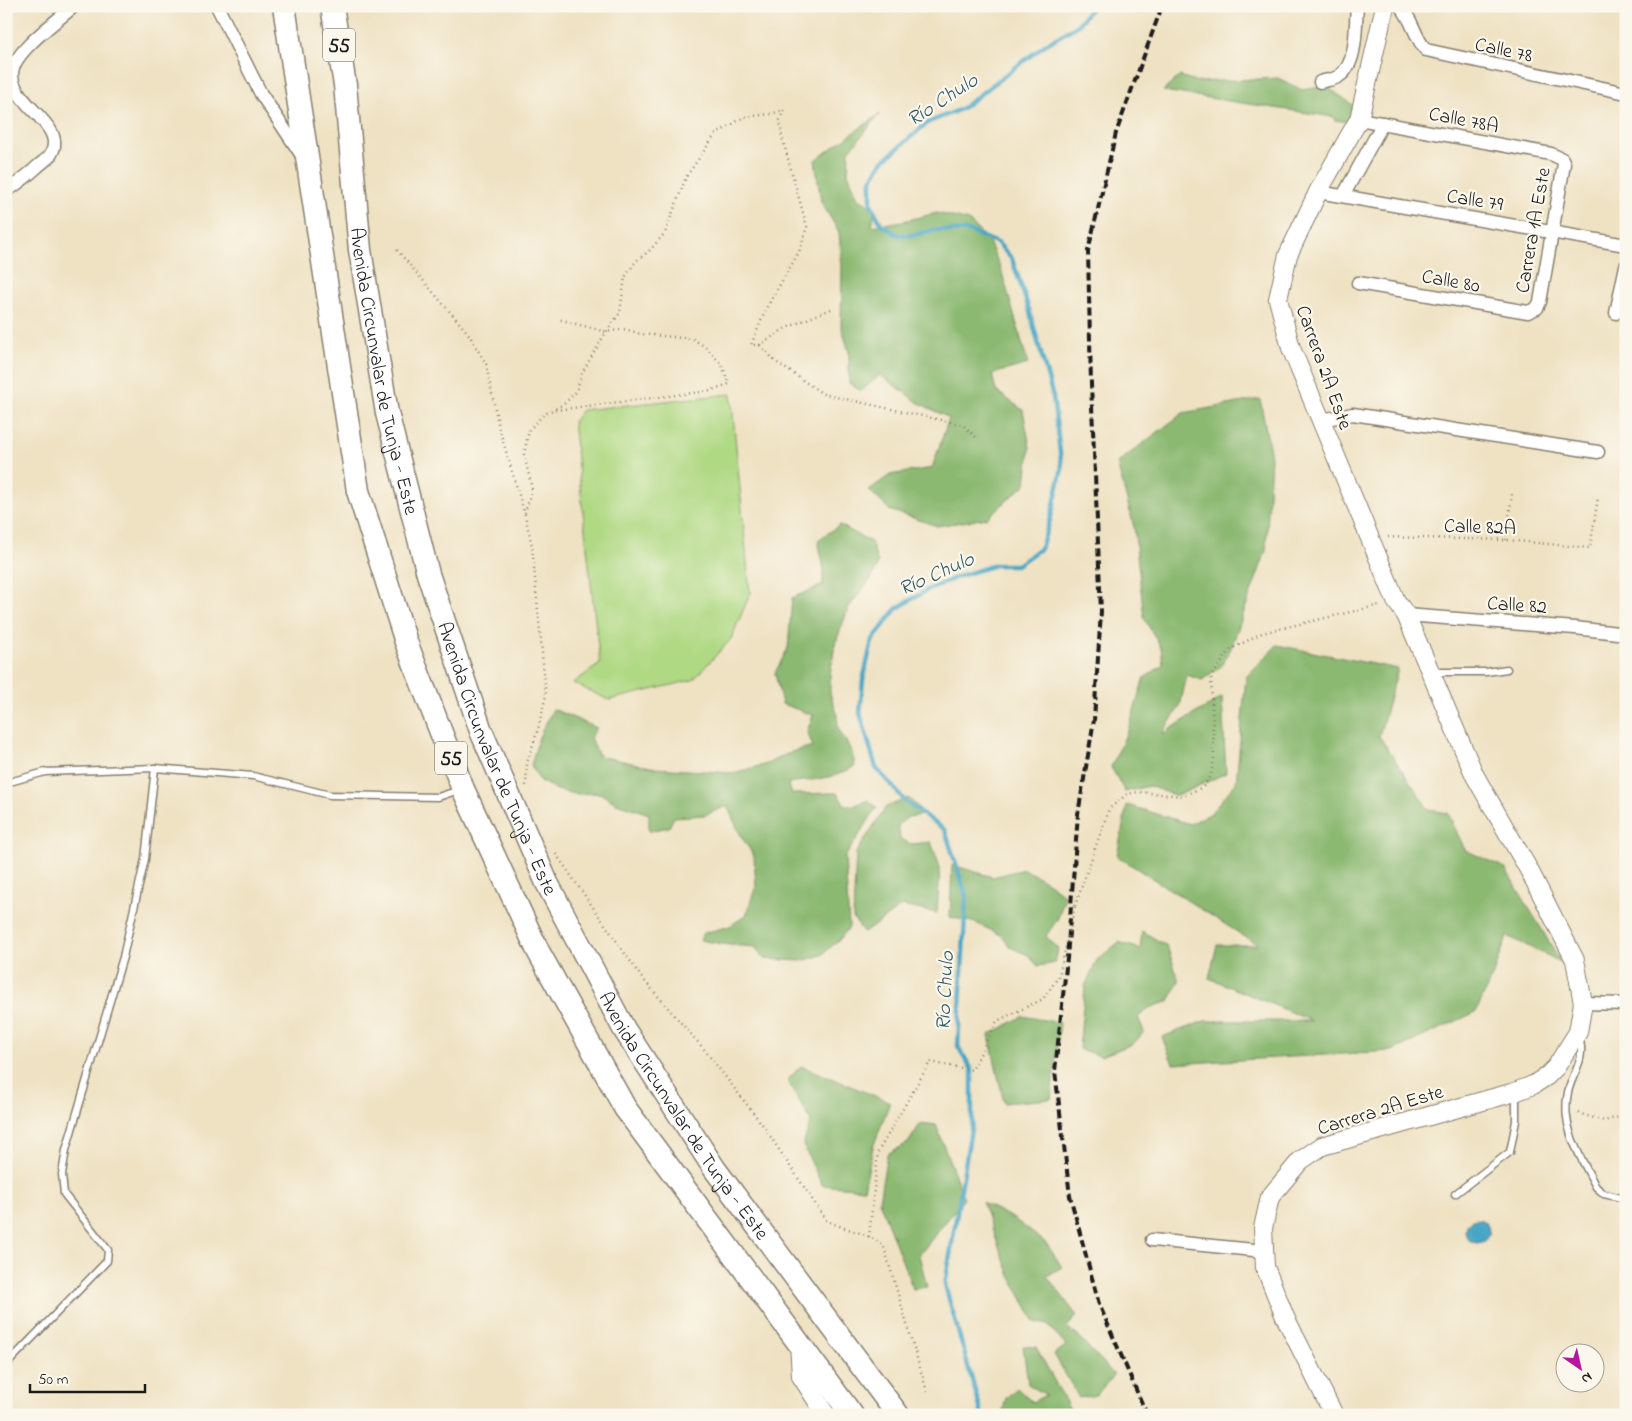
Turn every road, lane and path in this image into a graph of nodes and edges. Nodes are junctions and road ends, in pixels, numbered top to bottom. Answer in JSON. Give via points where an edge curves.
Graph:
{"nodes":[{"id":1,"x":74,"y":6,"type":"edge"},
{"id":2,"x":217,"y":6,"type":"edge"},
{"id":3,"x":284,"y":6,"type":"edge"},
{"id":4,"x":332,"y":6,"type":"edge"},
{"id":5,"x":1357,"y":6,"type":"edge"},
{"id":6,"x":1385,"y":6,"type":"edge"},
{"id":7,"x":1400,"y":6,"type":"edge"},
{"id":8,"x":1320,"y":82,"type":"dead end"},
{"id":9,"x":1626,"y":93,"type":"edge"},
{"id":10,"x":1359,"y":119,"type":"junction"},
{"id":11,"x":1383,"y":123,"type":"junction"},
{"id":12,"x":1562,"y":159,"type":"joint"},
{"id":13,"x":308,"y":166,"type":"junction"},
{"id":14,"x":6,"y":191,"type":"edge"},
{"id":15,"x":1318,"y":192,"type":"junction"},
{"id":16,"x":1343,"y":196,"type":"junction"},
{"id":17,"x":1552,"y":230,"type":"junction"},
{"id":18,"x":1626,"y":245,"type":"edge"},
{"id":19,"x":397,"y":250,"type":"dead end"},
{"id":20,"x":1626,"y":266,"type":"edge"},
{"id":21,"x":1358,"y":283,"type":"dead end"},
{"id":22,"x":833,"y":308,"type":"dead end"},
{"id":23,"x":1537,"y":308,"type":"joint"},
{"id":24,"x":1616,"y":313,"type":"dead end"},
{"id":25,"x":558,"y":319,"type":"dead end"},
{"id":26,"x":606,"y":332,"type":"junction"},
{"id":27,"x":760,"y":345,"type":"junction"},
{"id":28,"x":551,"y":411,"type":"junction"},
{"id":29,"x":1321,"y":420,"type":"junction"},
{"id":30,"x":978,"y":439,"type":"dead end"},
{"id":31,"x":1598,"y":452,"type":"dead end"},
{"id":32,"x":1512,"y":494,"type":"dead end"},
{"id":33,"x":1598,"y":497,"type":"dead end"},
{"id":34,"x":525,"y":515,"type":"junction"},
{"id":35,"x":1369,"y":537,"type":"junction"},
{"id":36,"x":1506,"y":540,"type":"junction"},
{"id":37,"x":1401,"y":608,"type":"junction"},
{"id":38,"x":1626,"y":634,"type":"edge"},
{"id":39,"x":1506,"y":669,"type":"dead end"},
{"id":40,"x":1430,"y":672,"type":"junction"},
{"id":41,"x":155,"y":768,"type":"junction"},
{"id":42,"x":6,"y":782,"type":"edge"},
{"id":43,"x":463,"y":789,"type":"junction"},
{"id":44,"x":528,"y":792,"type":"dead end"},
{"id":45,"x":555,"y":852,"type":"dead end"},
{"id":46,"x":1583,"y":1003,"type":"junction"},
{"id":47,"x":1626,"y":1004,"type":"edge"},
{"id":48,"x":1578,"y":1032,"type":"junction"},
{"id":49,"x":1516,"y":1092,"type":"junction"},
{"id":50,"x":1567,"y":1109,"type":"junction"},
{"id":51,"x":1626,"y":1115,"type":"edge"},
{"id":52,"x":1455,"y":1194,"type":"dead end"},
{"id":53,"x":1626,"y":1199,"type":"edge"},
{"id":54,"x":868,"y":1237,"type":"junction"},
{"id":55,"x":1152,"y":1240,"type":"dead end"},
{"id":56,"x":1264,"y":1251,"type":"junction"},
{"id":57,"x":798,"y":1343,"type":"junction"},
{"id":58,"x":6,"y":1365,"type":"edge"},
{"id":59,"x":928,"y":1395,"type":"dead end"},
{"id":60,"x":826,"y":1415,"type":"edge"},
{"id":61,"x":852,"y":1415,"type":"edge"},
{"id":62,"x":898,"y":1415,"type":"edge"},
{"id":63,"x":1334,"y":1415,"type":"edge"}],
"edges":[{"from":1,"to":14,"type":"street","via":[[20,54],[12,72],[16,91],[52,132],[55,140],[50,155]]},
{"from":2,"to":13,"type":"street","via":[[261,94]]},
{"from":3,"to":13,"type":"highway","name":"Avenida Circunvalar de Tunja - Este","number":"55"},
{"from":4,"to":62,"type":"highway","name":"Avenida Circunvalar de Tunja - Este","number":"55","via":[[345,85],[360,250],[387,413],[428,574],[481,731],[547,883],[624,1029],[714,1168]]},
{"from":5,"to":8,"type":"street","via":[[1352,57],[1346,70],[1338,78]]},
{"from":6,"to":10,"type":"street","name":"Carrera 2A Este"},
{"from":7,"to":9,"type":"street","name":"Calle 78","via":[[1410,18],[1419,43],[1426,50]]},
{"from":10,"to":11,"type":"street","name":"Calle 78A"},
{"from":10,"to":15,"type":"street","name":"Carrera 2A Este"},
{"from":11,"to":12,"type":"street","name":"Calle 78A","via":[[1551,154]]},
{"from":11,"to":16,"type":"street"},
{"from":12,"to":17,"type":"street","name":"Carrera 1A Este","via":[[1564,164]]},
{"from":13,"to":43,"type":"highway","name":"Avenida Circunvalar de Tunja - Este","number":"55","via":[[358,491],[406,642]]},
{"from":15,"to":16,"type":"street","name":"Calle 79"},
{"from":15,"to":29,"type":"street","name":"Carrera 2A Este","via":[[1288,255],[1278,299],[1292,348]]},
{"from":16,"to":17,"type":"street","name":"Calle 79"},
{"from":17,"to":18,"type":"street","name":"Calle 79"},
{"from":17,"to":23,"type":"street","name":"Carrera 1A Este"},
{"from":19,"to":34,"type":"path","via":[[468,333],[486,364],[499,428]]},
{"from":20,"to":24,"type":"street"},
{"from":21,"to":23,"type":"street","name":"Calle 80","via":[[1528,312]]},
{"from":22,"to":27,"type":"path","via":[[784,329]]},
{"from":25,"to":26,"type":"path"},
{"from":26,"to":27,"type":"path","via":[[620,313],[625,277],[636,261],[665,233],[686,177],[716,135],[744,117],[784,110],[780,120],[782,137],[807,227],[799,252],[751,345]]},
{"from":26,"to":28,"type":"path","via":[[582,373],[576,392]]},
{"from":26,"to":28,"type":"path","via":[[625,329],[648,335],[693,339],[707,348],[722,365],[729,384],[709,391]]},
{"from":27,"to":30,"type":"path","via":[[776,362],[823,394],[963,426]]},
{"from":28,"to":34,"type":"path","via":[[529,430],[524,454],[532,489]]},
{"from":29,"to":31,"type":"street","via":[[1363,415]]},
{"from":29,"to":35,"type":"street","name":"Carrera 2A Este"},
{"from":32,"to":36,"type":"path"},
{"from":33,"to":36,"type":"path","name":"Calle 82A","via":[[1590,548]]},
{"from":34,"to":44,"type":"path","via":[[532,546],[546,695],[527,763]]},
{"from":35,"to":36,"type":"path","name":"Calle 82A"},
{"from":35,"to":37,"type":"street","name":"Carrera 2A Este"},
{"from":37,"to":38,"type":"street","name":"Calle 82"},
{"from":37,"to":40,"type":"street","name":"Carrera 2A Este"},
{"from":37,"to":54,"type":"path","bridge":true,"via":[[1262,633],[1231,649],[1212,677],[1214,758],[1211,774],[1203,787],[1182,796],[1127,794],[1109,809],[1075,906],[1059,976],[1042,999],[998,1021],[972,1070],[930,1062],[878,1152]]},
{"from":39,"to":40,"type":"lane"},
{"from":40,"to":46,"type":"street","name":"Carrera 2A Este","via":[[1475,776],[1529,870],[1575,960]]},
{"from":41,"to":42,"type":"lane","via":[[45,772]]},
{"from":41,"to":43,"type":"lane","via":[[253,776],[330,795],[438,796]]},
{"from":41,"to":58,"type":"lane","via":[[146,859],[125,949],[66,1150],[62,1174],[64,1194],[108,1250],[107,1262]]},
{"from":43,"to":57,"type":"highway","name":"Avenida Circunvalar de Tunja - Este","number":"55","via":[[538,951],[624,1108]]},
{"from":45,"to":54,"type":"path","via":[[642,978],[703,1048],[762,1124],[826,1220]]},
{"from":46,"to":47,"type":"street"},
{"from":46,"to":48,"type":"street","name":"Carrera 2A Este"},
{"from":48,"to":49,"type":"street","name":"Carrera 2A Este","via":[[1547,1076]]},
{"from":48,"to":50,"type":"lane","via":[[1582,1055],[1568,1092]]},
{"from":49,"to":52,"type":"lane","via":[[1516,1121],[1510,1152]]},
{"from":49,"to":56,"type":"street","name":"Carrera 2A Este","via":[[1322,1146],[1300,1161],[1270,1197],[1263,1228]]},
{"from":50,"to":51,"type":"path","via":[[1604,1121]]},
{"from":50,"to":53,"type":"lane","via":[[1568,1130],[1596,1187],[1604,1194]]},
{"from":54,"to":59,"type":"path","via":[[878,1241],[887,1255]]},
{"from":55,"to":56,"type":"street"},
{"from":56,"to":63,"type":"street","name":"Carrera 2A Este","via":[[1265,1267],[1285,1317]]},
{"from":57,"to":60,"type":"street","via":[[801,1376]]},
{"from":57,"to":61,"type":"highway","name":"Avenida Circunvalar de Tunja - Este","number":"55"}]}
